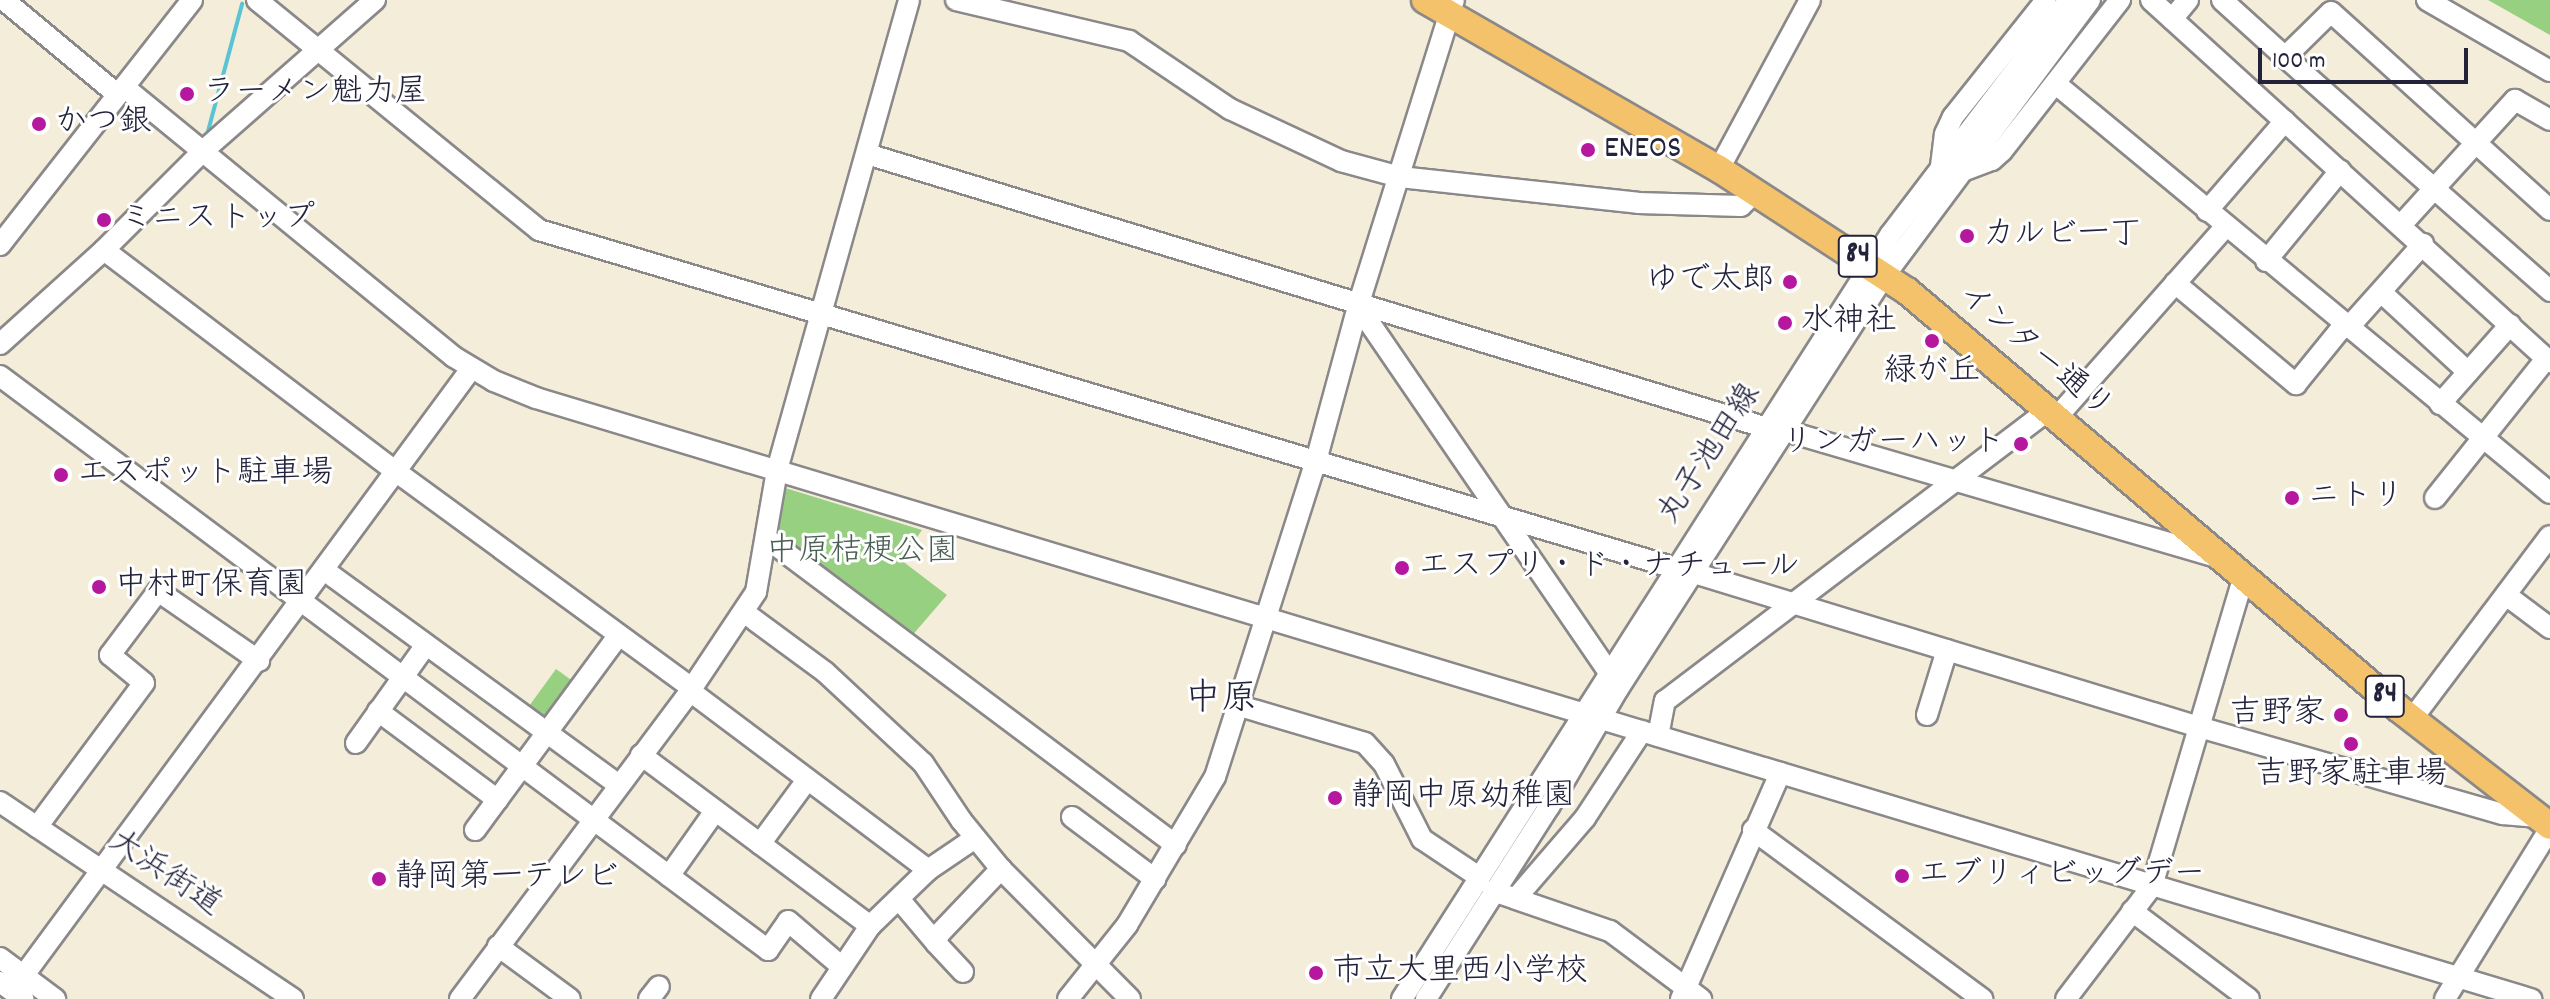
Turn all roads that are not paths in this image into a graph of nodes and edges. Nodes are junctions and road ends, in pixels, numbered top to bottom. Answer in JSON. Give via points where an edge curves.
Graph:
{"nodes":[{"id":1,"x":4,"y":0,"type":"edge"},
{"id":2,"x":192,"y":0,"type":"edge"},
{"id":3,"x":257,"y":0,"type":"edge"},
{"id":4,"x":375,"y":0,"type":"edge"},
{"id":5,"x":909,"y":0,"type":"edge"},
{"id":6,"x":956,"y":0,"type":"edge"},
{"id":7,"x":1810,"y":0,"type":"edge"},
{"id":8,"x":2046,"y":0,"type":"edge"},
{"id":9,"x":2069,"y":0,"type":"edge"},
{"id":10,"x":2090,"y":0,"type":"edge"},
{"id":11,"x":2120,"y":0,"type":"edge"},
{"id":12,"x":2151,"y":0,"type":"edge"},
{"id":13,"x":2188,"y":0,"type":"edge"},
{"id":14,"x":2222,"y":0,"type":"edge"},
{"id":15,"x":2427,"y":0,"type":"edge"},
{"id":16,"x":1442,"y":4,"type":"edge"},
{"id":17,"x":2172,"y":19,"type":"junction"},
{"id":18,"x":320,"y":51,"type":"junction"},
{"id":19,"x":2285,"y":57,"type":"junction"},
{"id":20,"x":2550,"y":71,"type":"edge"},
{"id":21,"x":2056,"y":84,"type":"junction"},
{"id":22,"x":121,"y":91,"type":"junction"},
{"id":23,"x":2550,"y":120,"type":"edge"},
{"id":24,"x":2285,"y":121,"type":"junction"},
{"id":25,"x":2476,"y":143,"type":"junction"},
{"id":26,"x":203,"y":151,"type":"junction"},
{"id":27,"x":867,"y":154,"type":"junction"},
{"id":28,"x":1955,"y":164,"type":"junction"},
{"id":29,"x":1719,"y":169,"type":"junction"},
{"id":30,"x":2340,"y":171,"type":"junction"},
{"id":31,"x":1400,"y":177,"type":"junction"},
{"id":32,"x":2435,"y":189,"type":"junction"},
{"id":33,"x":1755,"y":192,"type":"junction"},
{"id":34,"x":2549,"y":207,"type":"edge"},
{"id":35,"x":2207,"y":211,"type":"junction"},
{"id":36,"x":2402,"y":224,"type":"junction"},
{"id":37,"x":2225,"y":227,"type":"junction"},
{"id":38,"x":2423,"y":244,"type":"junction"},
{"id":39,"x":0,"y":245,"type":"edge"},
{"id":40,"x":104,"y":250,"type":"junction"},
{"id":41,"x":2266,"y":261,"type":"junction"},
{"id":42,"x":1877,"y":270,"type":"junction"},
{"id":43,"x":2175,"y":283,"type":"junction"},
{"id":44,"x":2550,"y":291,"type":"edge"},
{"id":45,"x":2381,"y":292,"type":"junction"},
{"id":46,"x":1358,"y":306,"type":"junction"},
{"id":47,"x":823,"y":313,"type":"junction"},
{"id":48,"x":2510,"y":325,"type":"junction"},
{"id":49,"x":2346,"y":327,"type":"junction"},
{"id":50,"x":0,"y":344,"type":"edge"},
{"id":51,"x":2548,"y":360,"type":"edge"},
{"id":52,"x":471,"y":369,"type":"junction"},
{"id":53,"x":2468,"y":372,"type":"junction"},
{"id":54,"x":0,"y":376,"type":"edge"},
{"id":55,"x":2440,"y":404,"type":"junction"},
{"id":56,"x":2053,"y":414,"type":"junction"},
{"id":57,"x":1764,"y":427,"type":"junction"},
{"id":58,"x":1786,"y":431,"type":"junction"},
{"id":59,"x":2483,"y":439,"type":"junction"},
{"id":60,"x":1316,"y":461,"type":"junction"},
{"id":61,"x":777,"y":470,"type":"junction"},
{"id":62,"x":398,"y":473,"type":"junction"},
{"id":63,"x":1954,"y":481,"type":"junction"},
{"id":64,"x":2550,"y":493,"type":"edge"},
{"id":65,"x":2435,"y":498,"type":"dead end"},
{"id":66,"x":1502,"y":516,"type":"junction"},
{"id":67,"x":2550,"y":536,"type":"edge"},
{"id":68,"x":766,"y":538,"type":"junction"},
{"id":69,"x":2235,"y":568,"type":"junction"},
{"id":70,"x":324,"y":570,"type":"junction"},
{"id":71,"x":1684,"y":571,"type":"junction"},
{"id":72,"x":2506,"y":595,"type":"junction"},
{"id":73,"x":301,"y":601,"type":"junction"},
{"id":74,"x":1791,"y":604,"type":"junction"},
{"id":75,"x":745,"y":613,"type":"junction"},
{"id":76,"x":1266,"y":620,"type":"junction"},
{"id":77,"x":2550,"y":628,"type":"edge"},
{"id":78,"x":619,"y":635,"type":"junction"},
{"id":79,"x":426,"y":645,"type":"junction"},
{"id":80,"x":1947,"y":650,"type":"junction"},
{"id":81,"x":259,"y":661,"type":"junction"},
{"id":82,"x":1609,"y":673,"type":"junction"},
{"id":83,"x":403,"y":677,"type":"junction"},
{"id":84,"x":691,"y":690,"type":"junction"},
{"id":85,"x":1240,"y":706,"type":"junction"},
{"id":86,"x":378,"y":711,"type":"junction"},
{"id":87,"x":1927,"y":715,"type":"dead end"},
{"id":88,"x":1592,"y":716,"type":"junction"},
{"id":89,"x":2412,"y":719,"type":"junction"},
{"id":90,"x":2199,"y":727,"type":"junction"},
{"id":91,"x":547,"y":733,"type":"junction"},
{"id":92,"x":1650,"y":733,"type":"junction"},
{"id":93,"x":356,"y":743,"type":"dead end"},
{"id":94,"x":641,"y":755,"type":"junction"},
{"id":95,"x":524,"y":766,"type":"junction"},
{"id":96,"x":1780,"y":773,"type":"junction"},
{"id":97,"x":807,"y":780,"type":"junction"},
{"id":98,"x":619,"y":785,"type":"junction"},
{"id":99,"x":498,"y":800,"type":"junction"},
{"id":100,"x":0,"y":802,"type":"edge"},
{"id":101,"x":715,"y":811,"type":"junction"},
{"id":102,"x":1072,"y":817,"type":"dead end"},
{"id":103,"x":593,"y":819,"type":"junction"},
{"id":104,"x":2546,"y":824,"type":"edge"},
{"id":105,"x":37,"y":827,"type":"junction"},
{"id":106,"x":475,"y":830,"type":"dead end"},
{"id":107,"x":1753,"y":830,"type":"junction"},
{"id":108,"x":975,"y":838,"type":"junction"},
{"id":109,"x":760,"y":844,"type":"junction"},
{"id":110,"x":1176,"y":845,"type":"junction"},
{"id":111,"x":1001,"y":869,"type":"junction"},
{"id":112,"x":103,"y":870,"type":"junction"},
{"id":113,"x":928,"y":870,"type":"junction"},
{"id":114,"x":669,"y":876,"type":"junction"},
{"id":115,"x":1155,"y":879,"type":"junction"},
{"id":116,"x":1486,"y":884,"type":"junction"},
{"id":117,"x":2152,"y":886,"type":"junction"},
{"id":118,"x":1516,"y":898,"type":"junction"},
{"id":119,"x":899,"y":899,"type":"junction"},
{"id":120,"x":2132,"y":911,"type":"junction"},
{"id":121,"x":870,"y":926,"type":"junction"},
{"id":122,"x":936,"y":943,"type":"junction"},
{"id":123,"x":498,"y":946,"type":"junction"},
{"id":124,"x":0,"y":958,"type":"edge"},
{"id":125,"x":841,"y":966,"type":"junction"},
{"id":126,"x":1095,"y":966,"type":"junction"},
{"id":127,"x":963,"y":972,"type":"dead end"},
{"id":128,"x":24,"y":975,"type":"junction"},
{"id":129,"x":2461,"y":978,"type":"junction"},
{"id":130,"x":0,"y":982,"type":"edge"},
{"id":131,"x":1690,"y":996,"type":"edge"},
{"id":132,"x":19,"y":998,"type":"edge"},
{"id":133,"x":55,"y":999,"type":"edge"},
{"id":134,"x":293,"y":999,"type":"edge"},
{"id":135,"x":460,"y":999,"type":"edge"},
{"id":136,"x":570,"y":999,"type":"edge"},
{"id":137,"x":821,"y":999,"type":"edge"},
{"id":138,"x":1068,"y":999,"type":"edge"},
{"id":139,"x":1130,"y":999,"type":"edge"},
{"id":140,"x":1402,"y":999,"type":"edge"},
{"id":141,"x":1426,"y":999,"type":"edge"},
{"id":142,"x":1982,"y":999,"type":"edge"},
{"id":143,"x":2066,"y":999,"type":"edge"},
{"id":144,"x":2249,"y":999,"type":"edge"},
{"id":145,"x":2445,"y":999,"type":"edge"},
{"id":146,"x":2531,"y":999,"type":"edge"}],
"edges":[{"from":1,"to":22,"type":"street"},
{"from":2,"to":22,"type":"street"},
{"from":3,"to":18,"type":"street"},
{"from":4,"to":18,"type":"street"},
{"from":5,"to":27,"type":"street"},
{"from":6,"to":31,"type":"street","via":[[1129,41],[1230,109],[1341,161]]},
{"from":7,"to":29,"type":"street"},
{"from":8,"to":28,"type":"street","via":[[1953,117],[1945,134]]},
{"from":9,"to":28,"type":"street","name":"丸子池田線"},
{"from":10,"to":28,"type":"street","name":"丸子池田線"},
{"from":11,"to":21,"type":"street"},
{"from":12,"to":17,"type":"street"},
{"from":13,"to":17,"type":"street"},
{"from":14,"to":19,"type":"street"},
{"from":15,"to":20,"type":"street"},
{"from":16,"to":29,"type":"main road","name":"インター通り","number":"84"},
{"from":16,"to":31,"type":"street"},
{"from":17,"to":24,"type":"street"},
{"from":18,"to":26,"type":"street"},
{"from":18,"to":47,"type":"street","via":[[539,230]]},
{"from":19,"to":25,"type":"street","via":[[2331,12]]},
{"from":19,"to":32,"type":"street"},
{"from":21,"to":28,"type":"street","via":[[1997,156]]},
{"from":21,"to":35,"type":"street"},
{"from":22,"to":26,"type":"street"},
{"from":22,"to":39,"type":"street"},
{"from":23,"to":25,"type":"street","via":[[2515,100]]},
{"from":24,"to":30,"type":"street"},
{"from":24,"to":35,"type":"street"},
{"from":25,"to":32,"type":"street"},
{"from":25,"to":34,"type":"street"},
{"from":26,"to":40,"type":"street"},
{"from":26,"to":52,"type":"street"},
{"from":27,"to":46,"type":"street"},
{"from":27,"to":47,"type":"street"},
{"from":28,"to":42,"type":"street","name":"丸子池田線"},
{"from":29,"to":33,"type":"main road","name":"インター通り","number":"84"},
{"from":30,"to":36,"type":"street"},
{"from":30,"to":41,"type":"street"},
{"from":31,"to":33,"type":"street","via":[[1638,203],[1741,206]]},
{"from":31,"to":46,"type":"street"},
{"from":32,"to":36,"type":"street"},
{"from":32,"to":44,"type":"street"},
{"from":33,"to":42,"type":"main road","name":"インター通り","number":"84"},
{"from":35,"to":37,"type":"street"},
{"from":36,"to":38,"type":"street"},
{"from":37,"to":41,"type":"street"},
{"from":37,"to":43,"type":"street"},
{"from":38,"to":45,"type":"street"},
{"from":38,"to":48,"type":"street"},
{"from":40,"to":50,"type":"street"},
{"from":40,"to":62,"type":"street"},
{"from":41,"to":49,"type":"street"},
{"from":42,"to":56,"type":"main road","name":"インター通り","number":"84"},
{"from":42,"to":57,"type":"street","name":"丸子池田線"},
{"from":42,"to":58,"type":"street","name":"丸子池田線"},
{"from":43,"to":49,"type":"street","via":[[2296,384]]},
{"from":43,"to":56,"type":"street"},
{"from":45,"to":49,"type":"street"},
{"from":45,"to":53,"type":"street"},
{"from":46,"to":57,"type":"street"},
{"from":46,"to":60,"type":"street"},
{"from":46,"to":66,"type":"street"},
{"from":47,"to":60,"type":"street"},
{"from":47,"to":61,"type":"street"},
{"from":48,"to":51,"type":"street"},
{"from":48,"to":53,"type":"street"},
{"from":49,"to":55,"type":"street"},
{"from":51,"to":59,"type":"street"},
{"from":52,"to":61,"type":"street","via":[[536,398]]},
{"from":52,"to":62,"type":"street"},
{"from":53,"to":55,"type":"street"},
{"from":54,"to":73,"type":"street"},
{"from":55,"to":59,"type":"street"},
{"from":56,"to":63,"type":"street"},
{"from":56,"to":69,"type":"main road","name":"インター通り","number":"84"},
{"from":57,"to":71,"type":"street","name":"丸子池田線"},
{"from":58,"to":63,"type":"street"},
{"from":58,"to":71,"type":"street","name":"丸子池田線"},
{"from":59,"to":64,"type":"street"},
{"from":59,"to":65,"type":"street"},
{"from":60,"to":66,"type":"street"},
{"from":60,"to":76,"type":"street"},
{"from":61,"to":68,"type":"street"},
{"from":61,"to":76,"type":"street"},
{"from":62,"to":70,"type":"street"},
{"from":62,"to":78,"type":"street"},
{"from":63,"to":69,"type":"street"},
{"from":63,"to":74,"type":"street"},
{"from":66,"to":71,"type":"street"},
{"from":66,"to":82,"type":"street"},
{"from":67,"to":72,"type":"street"},
{"from":68,"to":75,"type":"street","via":[[756,592]]},
{"from":68,"to":110,"type":"street"},
{"from":69,"to":89,"type":"main road","name":"インター通り","number":"84"},
{"from":69,"to":90,"type":"street"},
{"from":70,"to":73,"type":"street"},
{"from":70,"to":79,"type":"street"},
{"from":71,"to":74,"type":"street"},
{"from":71,"to":82,"type":"street","name":"丸子池田線"},
{"from":71,"to":88,"type":"street","name":"丸子池田線"},
{"from":72,"to":77,"type":"street"},
{"from":72,"to":89,"type":"street"},
{"from":73,"to":81,"type":"street"},
{"from":73,"to":83,"type":"street"},
{"from":74,"to":80,"type":"street"},
{"from":74,"to":92,"type":"street","via":[[1665,701]]},
{"from":75,"to":84,"type":"street"},
{"from":75,"to":108,"type":"street","via":[[825,672],[923,763]]},
{"from":76,"to":85,"type":"street"},
{"from":76,"to":88,"type":"street"},
{"from":78,"to":84,"type":"street"},
{"from":78,"to":91,"type":"street"},
{"from":79,"to":83,"type":"street"},
{"from":79,"to":91,"type":"street"},
{"from":80,"to":87,"type":"street"},
{"from":80,"to":90,"type":"street"},
{"from":81,"to":105,"type":"street","via":[[158,591],[110,655],[144,683]]},
{"from":81,"to":112,"type":"street"},
{"from":82,"to":88,"type":"street","name":"丸子池田線"},
{"from":83,"to":86,"type":"street"},
{"from":83,"to":95,"type":"street"},
{"from":84,"to":94,"type":"street"},
{"from":84,"to":97,"type":"street"},
{"from":85,"to":110,"type":"street","via":[[1215,777]]},
{"from":85,"to":116,"type":"street","via":[[1365,743],[1393,780],[1422,839]]},
{"from":86,"to":93,"type":"street"},
{"from":86,"to":99,"type":"street"},
{"from":88,"to":92,"type":"street"},
{"from":88,"to":116,"type":"street","name":"丸子池田線","via":[[1549,807]]},
{"from":89,"to":104,"type":"main road","name":"インター通り","number":"84"},
{"from":90,"to":104,"type":"street"},
{"from":90,"to":117,"type":"street"},
{"from":91,"to":95,"type":"street"},
{"from":91,"to":98,"type":"street"},
{"from":92,"to":96,"type":"street"},
{"from":92,"to":118,"type":"street"},
{"from":94,"to":98,"type":"street"},
{"from":94,"to":101,"type":"street"},
{"from":95,"to":99,"type":"street"},
{"from":95,"to":103,"type":"street"},
{"from":96,"to":107,"type":"street"},
{"from":96,"to":117,"type":"street"},
{"from":97,"to":109,"type":"street"},
{"from":97,"to":113,"type":"street"},
{"from":98,"to":103,"type":"street"},
{"from":99,"to":106,"type":"street"},
{"from":100,"to":105,"type":"street","name":"大浜街道"},
{"from":101,"to":109,"type":"street"},
{"from":101,"to":114,"type":"street"},
{"from":102,"to":115,"type":"street"},
{"from":103,"to":114,"type":"street"},
{"from":103,"to":123,"type":"street"},
{"from":104,"to":129,"type":"street"},
{"from":105,"to":112,"type":"street","name":"大浜街道"},
{"from":107,"to":131,"type":"street"},
{"from":107,"to":142,"type":"street"},
{"from":108,"to":111,"type":"street"},
{"from":108,"to":113,"type":"street"},
{"from":109,"to":121,"type":"street"},
{"from":110,"to":115,"type":"street"},
{"from":111,"to":122,"type":"street"},
{"from":111,"to":126,"type":"street"},
{"from":112,"to":128,"type":"street"},
{"from":112,"to":134,"type":"street","name":"大浜街道"},
{"from":113,"to":119,"type":"street"},
{"from":114,"to":125,"type":"street","via":[[768,950],[788,921]]},
{"from":115,"to":126,"type":"street"},
{"from":116,"to":118,"type":"street"},
{"from":116,"to":140,"type":"street","name":"丸子池田線"},
{"from":116,"to":141,"type":"street","name":"丸子池田線"},
{"from":117,"to":120,"type":"street"},
{"from":117,"to":129,"type":"street"},
{"from":118,"to":131,"type":"street","via":[[1610,931]]},
{"from":119,"to":121,"type":"street"},
{"from":119,"to":122,"type":"street"},
{"from":120,"to":143,"type":"street"},
{"from":120,"to":144,"type":"street"},
{"from":121,"to":125,"type":"street"},
{"from":122,"to":127,"type":"street"},
{"from":123,"to":135,"type":"street"},
{"from":123,"to":136,"type":"street"},
{"from":124,"to":128,"type":"street"},
{"from":125,"to":137,"type":"street"},
{"from":126,"to":138,"type":"street"},
{"from":126,"to":139,"type":"street"},
{"from":128,"to":133,"type":"street"},
{"from":129,"to":145,"type":"street"},
{"from":129,"to":146,"type":"street"},
{"from":130,"to":132,"type":"street"}]}
